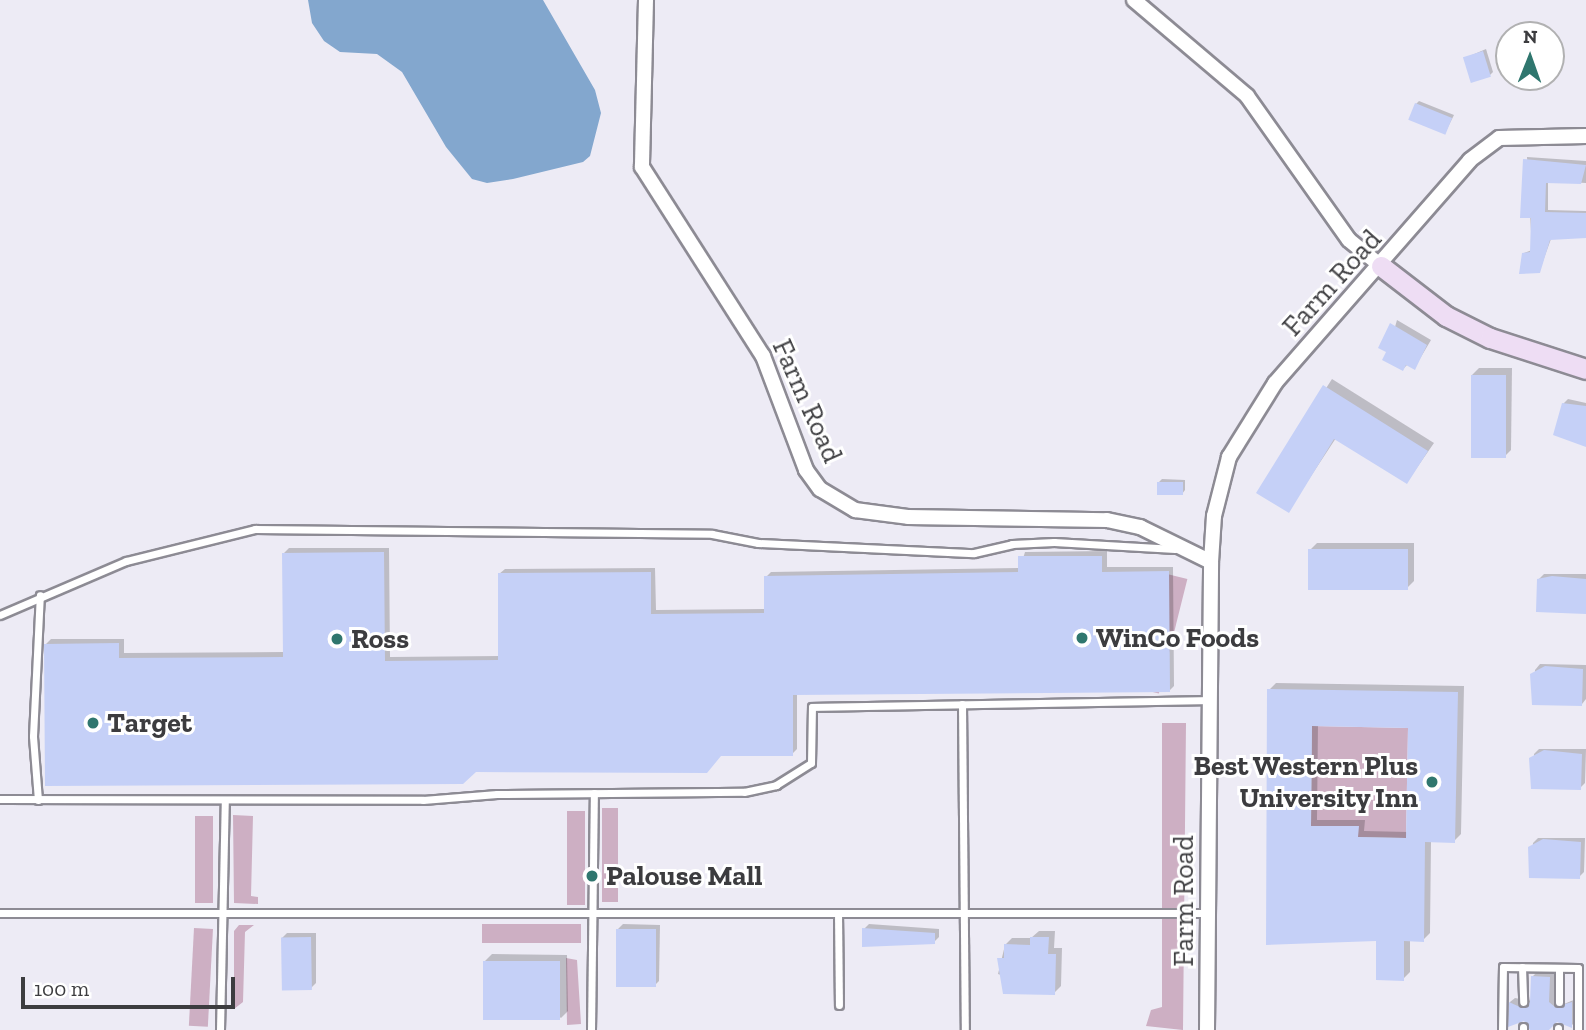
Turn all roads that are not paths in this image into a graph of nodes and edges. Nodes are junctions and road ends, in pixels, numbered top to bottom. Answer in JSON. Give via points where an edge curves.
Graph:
{"nodes":[{"id":1,"x":646,"y":0,"type":"edge"},
{"id":2,"x":1134,"y":0,"type":"edge"},
{"id":3,"x":1586,"y":136,"type":"edge"},
{"id":4,"x":1381,"y":266,"type":"junction"},
{"id":5,"x":1586,"y":369,"type":"edge"},
{"id":6,"x":1179,"y":549,"type":"junction"},
{"id":7,"x":1211,"y":562,"type":"junction"},
{"id":8,"x":40,"y":595,"type":"junction"},
{"id":9,"x":0,"y":615,"type":"edge"},
{"id":10,"x":1210,"y":700,"type":"junction"},
{"id":11,"x":962,"y":705,"type":"junction"},
{"id":12,"x":594,"y":793,"type":"junction"},
{"id":13,"x":0,"y":799,"type":"edge"},
{"id":14,"x":38,"y":800,"type":"junction"},
{"id":15,"x":225,"y":800,"type":"junction"},
{"id":16,"x":964,"y":912,"type":"junction"},
{"id":17,"x":0,"y":913,"type":"edge"},
{"id":18,"x":838,"y":913,"type":"junction"},
{"id":19,"x":1208,"y":913,"type":"junction"},
{"id":20,"x":593,"y":914,"type":"junction"},
{"id":21,"x":224,"y":915,"type":"junction"},
{"id":22,"x":1522,"y":967,"type":"junction"},
{"id":23,"x":1559,"y":968,"type":"junction"},
{"id":24,"x":1523,"y":1002,"type":"dead end"},
{"id":25,"x":1559,"y":1002,"type":"dead end"},
{"id":26,"x":839,"y":1005,"type":"dead end"},
{"id":27,"x":220,"y":1030,"type":"edge"},
{"id":28,"x":591,"y":1030,"type":"edge"},
{"id":29,"x":964,"y":1030,"type":"edge"},
{"id":30,"x":1207,"y":1030,"type":"edge"},
{"id":31,"x":1502,"y":1030,"type":"edge"},
{"id":32,"x":1578,"y":1030,"type":"edge"}],
"edges":[{"from":1,"to":6,"type":"street","name":"Farm Road","via":[[642,166],[763,356],[796,446],[820,489],[855,510],[908,517],[1107,520],[1140,527]]},
{"from":2,"to":4,"type":"street","via":[[1247,96],[1349,240]]},
{"from":3,"to":4,"type":"street","name":"Farm Road","via":[[1499,138],[1471,160]]},
{"from":4,"to":5,"type":"street","via":[[1446,316],[1490,338]]},
{"from":4,"to":7,"type":"street","name":"Farm Road","via":[[1275,383],[1244,427],[1219,486]]},
{"from":6,"to":7,"type":"street","name":"Farm Road"},
{"from":6,"to":8,"type":"lane","via":[[1054,542],[1012,544],[974,554],[758,543],[712,534],[255,529],[126,561]]},
{"from":7,"to":10,"type":"street","name":"Farm Road"},
{"from":8,"to":9,"type":"lane"},
{"from":8,"to":14,"type":"lane","via":[[33,736]]},
{"from":10,"to":11,"type":"lane"},
{"from":10,"to":19,"type":"street","name":"Farm Road"},
{"from":11,"to":12,"type":"lane","via":[[812,707],[811,763],[776,785],[744,792]]},
{"from":11,"to":16,"type":"lane"},
{"from":12,"to":15,"type":"lane","via":[[423,800]]},
{"from":12,"to":20,"type":"lane"},
{"from":13,"to":14,"type":"lane"},
{"from":14,"to":15,"type":"lane"},
{"from":15,"to":21,"type":"lane"},
{"from":16,"to":18,"type":"lane"},
{"from":16,"to":19,"type":"lane"},
{"from":16,"to":29,"type":"lane"},
{"from":17,"to":21,"type":"lane"},
{"from":18,"to":20,"type":"lane"},
{"from":18,"to":26,"type":"lane"},
{"from":19,"to":30,"type":"street","name":"Farm Road"},
{"from":20,"to":21,"type":"lane"},
{"from":20,"to":28,"type":"lane"},
{"from":21,"to":27,"type":"lane"},
{"from":22,"to":23,"type":"lane"},
{"from":22,"to":24,"type":"lane"},
{"from":22,"to":31,"type":"lane","via":[[1503,967]]},
{"from":23,"to":25,"type":"lane"},
{"from":23,"to":32,"type":"lane","via":[[1578,968]]}]}
